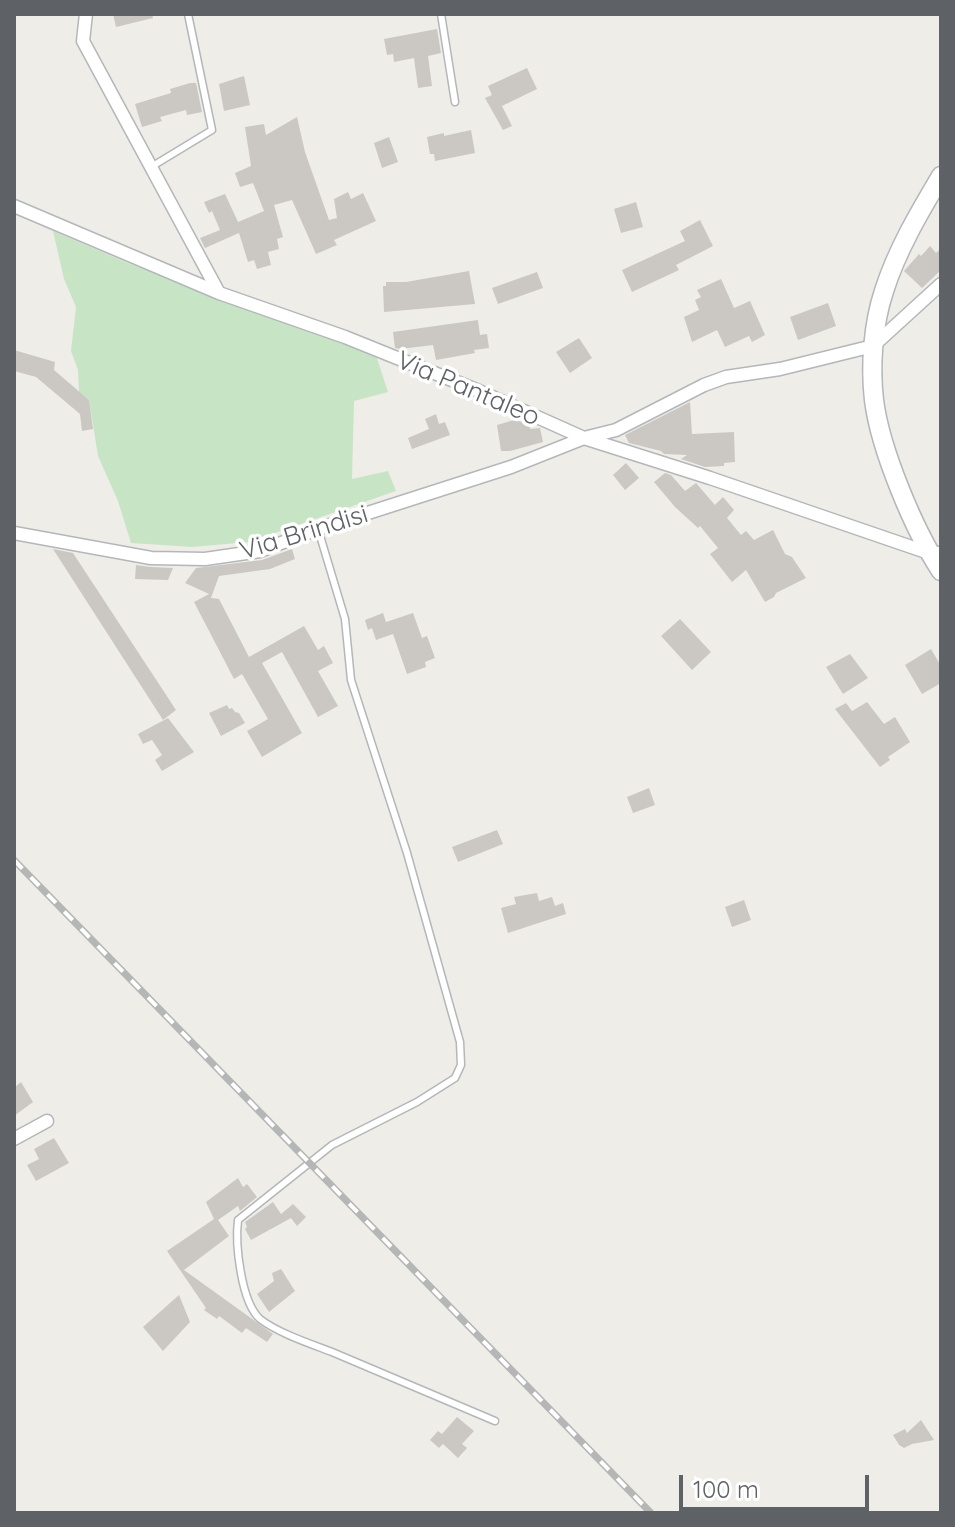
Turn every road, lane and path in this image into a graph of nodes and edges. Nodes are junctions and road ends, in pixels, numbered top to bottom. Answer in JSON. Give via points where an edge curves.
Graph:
{"nodes":[{"id":1,"x":86,"y":14,"type":"edge"},
{"id":2,"x":188,"y":14,"type":"edge"},
{"id":3,"x":441,"y":14,"type":"edge"},
{"id":4,"x":455,"y":102,"type":"dead end"},
{"id":5,"x":151,"y":167,"type":"junction"},
{"id":6,"x":941,"y":176,"type":"edge"},
{"id":7,"x":14,"y":206,"type":"edge"},
{"id":8,"x":941,"y":284,"type":"edge"},
{"id":9,"x":219,"y":293,"type":"junction"},
{"id":10,"x":873,"y":346,"type":"junction"},
{"id":11,"x":584,"y":438,"type":"junction"},
{"id":12,"x":318,"y":529,"type":"junction"},
{"id":13,"x":14,"y":533,"type":"edge"},
{"id":14,"x":935,"y":553,"type":"edge"},
{"id":15,"x":941,"y":571,"type":"edge"},
{"id":16,"x":47,"y":1121,"type":"dead end"},
{"id":17,"x":14,"y":1139,"type":"edge"},
{"id":18,"x":495,"y":1421,"type":"dead end"}],
"edges":[{"from":1,"to":5,"type":"street","via":[[83,41]]},
{"from":2,"to":5,"type":"lane","via":[[212,130]]},
{"from":3,"to":4,"type":"lane"},
{"from":5,"to":9,"type":"street"},
{"from":6,"to":10,"type":"main road","via":[[905,238],[883,293]]},
{"from":7,"to":9,"type":"street","name":"Via Pantaleo"},
{"from":8,"to":10,"type":"street"},
{"from":9,"to":11,"type":"street","name":"Via Pantaleo","via":[[345,337]]},
{"from":10,"to":11,"type":"street","name":"Via Brindisi","via":[[726,377],[616,430]]},
{"from":10,"to":14,"type":"main road","via":[[874,401],[892,469]]},
{"from":11,"to":12,"type":"street","name":"Via Brindisi"},
{"from":11,"to":14,"type":"street","name":"Via Pantaleo"},
{"from":12,"to":13,"type":"street","name":"Via Brindisi","via":[[260,551],[205,559],[151,558]]},
{"from":12,"to":18,"type":"lane","via":[[345,619],[351,680],[421,900],[460,1042],[461,1065],[455,1078],[417,1102],[332,1145],[238,1220],[239,1263],[260,1319]]},
{"from":14,"to":15,"type":"main road"},
{"from":16,"to":17,"type":"street"}]}
